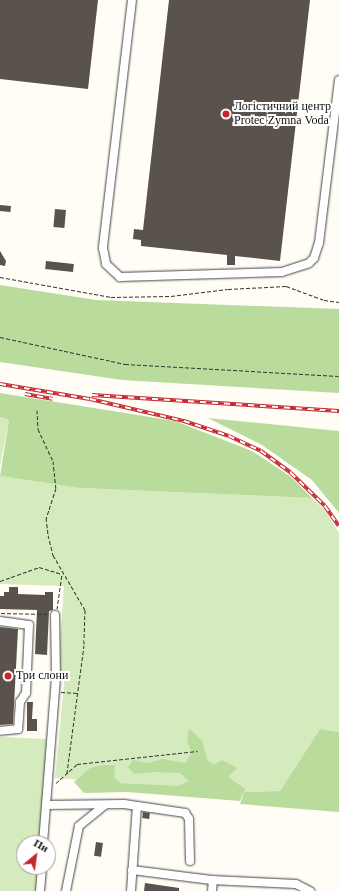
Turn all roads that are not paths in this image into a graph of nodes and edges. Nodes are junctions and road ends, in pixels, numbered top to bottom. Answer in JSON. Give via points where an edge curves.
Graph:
{"nodes":[{"id":1,"x":132,"y":0,"type":"edge"},
{"id":2,"x":339,"y":80,"type":"edge"},
{"id":3,"x":55,"y":614,"type":"road end"},
{"id":4,"x":0,"y":621,"type":"edge"},
{"id":5,"x":0,"y":731,"type":"edge"},
{"id":6,"x":105,"y":805,"type":"junction"},
{"id":7,"x":46,"y":806,"type":"junction"},
{"id":8,"x":137,"y":806,"type":"junction"},
{"id":9,"x":44,"y":835,"type":"edge"},
{"id":10,"x":190,"y":861,"type":"dead end"},
{"id":11,"x":132,"y":870,"type":"junction"},
{"id":12,"x":41,"y":875,"type":"edge"},
{"id":13,"x":213,"y":880,"type":"junction"},
{"id":14,"x":40,"y":891,"type":"edge"},
{"id":15,"x":66,"y":891,"type":"edge"},
{"id":16,"x":131,"y":891,"type":"edge"},
{"id":17,"x":212,"y":891,"type":"edge"},
{"id":18,"x":310,"y":891,"type":"edge"}],
"edges":[{"from":1,"to":2,"type":"street","via":[[103,248],[106,264],[120,277],[282,272],[309,263],[314,258],[319,243]]},
{"from":3,"to":7,"type":"street","via":[[55,691]]},
{"from":4,"to":5,"type":"street","via":[[29,624],[26,693],[20,702],[18,729]]},
{"from":6,"to":7,"type":"street"},
{"from":6,"to":8,"type":"street"},
{"from":6,"to":15,"type":"street","via":[[79,826]]},
{"from":7,"to":9,"type":"street"},
{"from":8,"to":10,"type":"street","via":[[185,813],[189,819]]},
{"from":8,"to":11,"type":"street"},
{"from":11,"to":13,"type":"street"},
{"from":11,"to":16,"type":"street"},
{"from":12,"to":14,"type":"street"},
{"from":13,"to":17,"type":"street"},
{"from":13,"to":18,"type":"street","via":[[296,884]]}]}
